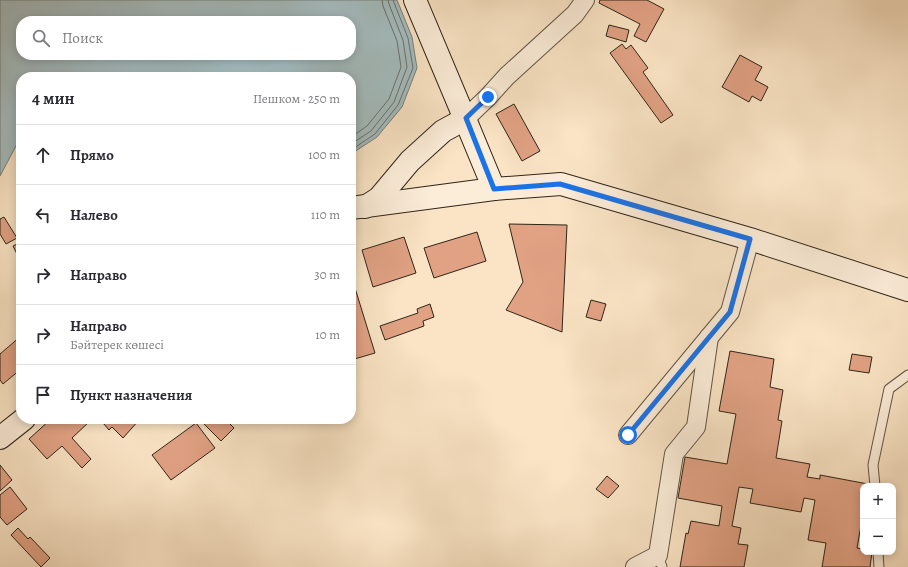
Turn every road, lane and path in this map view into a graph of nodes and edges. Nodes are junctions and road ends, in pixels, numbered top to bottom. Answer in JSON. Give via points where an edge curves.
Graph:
{"nodes":[{"id":1,"x":415,"y":0,"type":"edge"},
{"id":2,"x":586,"y":0,"type":"edge"},
{"id":3,"x":466,"y":118,"type":"junction"},
{"id":4,"x":494,"y":189,"type":"junction"},
{"id":5,"x":358,"y":207,"type":"edge"},
{"id":6,"x":750,"y":239,"type":"junction"},
{"id":7,"x":908,"y":290,"type":"edge"},
{"id":8,"x":709,"y":337,"type":"junction"},
{"id":9,"x":908,"y":375,"type":"edge"},
{"id":10,"x":18,"y":424,"type":"edge"},
{"id":11,"x":628,"y":435,"type":"dead end"},
{"id":12,"x":0,"y":438,"type":"edge"},
{"id":13,"x":874,"y":483,"type":"edge"},
{"id":14,"x":878,"y":555,"type":"edge"},
{"id":15,"x":660,"y":561,"type":"edge"},
{"id":16,"x":635,"y":567,"type":"edge"},
{"id":17,"x":879,"y":567,"type":"edge"}],
"edges":[{"from":1,"to":3,"type":"street"},
{"from":2,"to":3,"type":"street","via":[[576,14],[507,76]]},
{"from":3,"to":4,"type":"street"},
{"from":3,"to":5,"type":"street","via":[[444,131],[410,161],[379,198]]},
{"from":4,"to":5,"type":"street"},
{"from":4,"to":6,"type":"street","via":[[560,184]]},
{"from":6,"to":7,"type":"street"},
{"from":6,"to":8,"type":"street","via":[[730,312]]},
{"from":8,"to":11,"type":"street"},
{"from":8,"to":15,"type":"street","via":[[696,427],[674,454]]},
{"from":9,"to":13,"type":"lane","via":[[889,389],[873,465]]},
{"from":10,"to":12,"type":"street"},
{"from":14,"to":17,"type":"lane"},
{"from":15,"to":16,"type":"street"}]}
